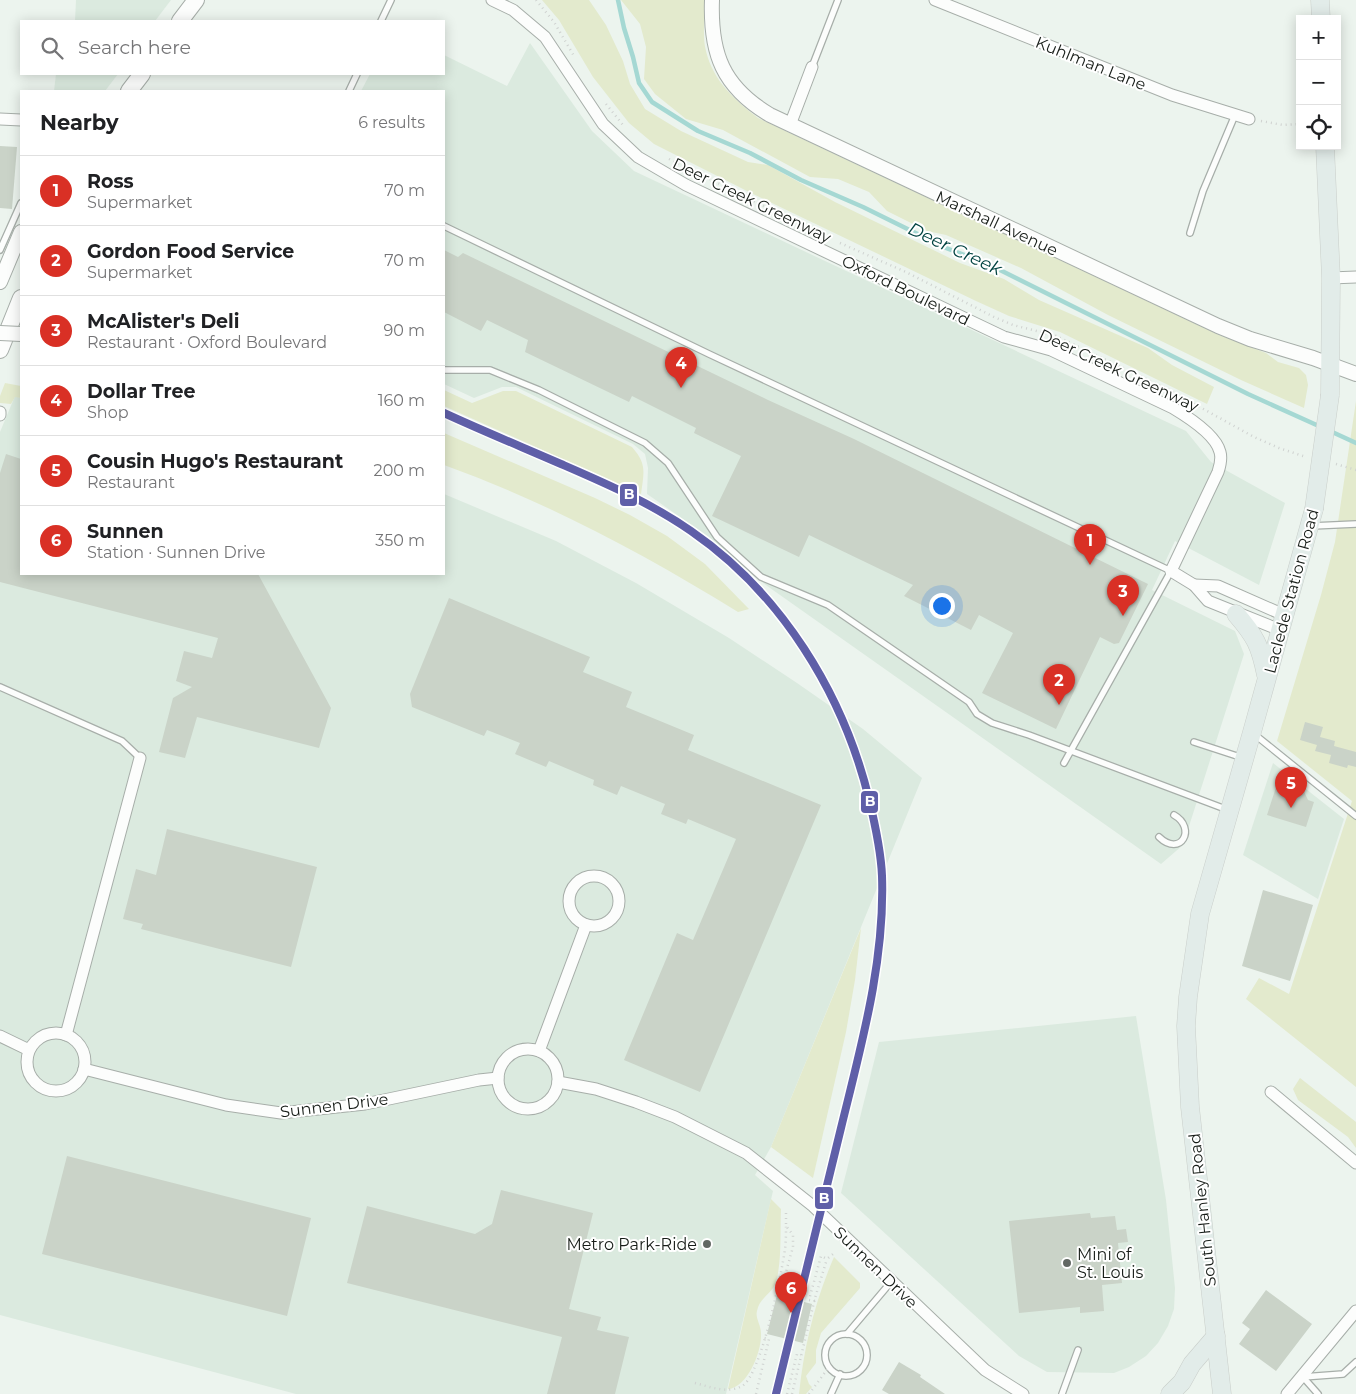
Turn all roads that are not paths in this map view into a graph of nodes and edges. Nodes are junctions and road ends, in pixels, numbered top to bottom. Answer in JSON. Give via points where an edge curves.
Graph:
{"nodes":[{"id":1,"x":196,"y":0,"type":"edge"},
{"id":2,"x":391,"y":0,"type":"edge"},
{"id":3,"x":492,"y":0,"type":"edge"},
{"id":4,"x":712,"y":0,"type":"edge"},
{"id":5,"x":838,"y":0,"type":"edge"},
{"id":6,"x":936,"y":0,"type":"edge"},
{"id":7,"x":1320,"y":0,"type":"edge"},
{"id":8,"x":1321,"y":15,"type":"edge"},
{"id":9,"x":181,"y":20,"type":"edge"},
{"id":10,"x":381,"y":20,"type":"edge"},
{"id":11,"x":812,"y":67,"type":"joint"},
{"id":12,"x":141,"y":75,"type":"edge"},
{"id":13,"x":357,"y":75,"type":"edge"},
{"id":14,"x":130,"y":90,"type":"edge"},
{"id":15,"x":349,"y":90,"type":"edge"},
{"id":16,"x":1235,"y":115,"type":"junction"},
{"id":17,"x":0,"y":119,"type":"edge"},
{"id":18,"x":1249,"y":119,"type":"road end"},
{"id":19,"x":20,"y":120,"type":"edge"},
{"id":20,"x":790,"y":125,"type":"junction"},
{"id":21,"x":1325,"y":150,"type":"edge"},
{"id":22,"x":20,"y":205,"type":"edge"},
{"id":23,"x":445,"y":226,"type":"edge"},
{"id":24,"x":1190,"y":233,"type":"dead end"},
{"id":25,"x":20,"y":234,"type":"edge"},
{"id":26,"x":0,"y":250,"type":"edge"},
{"id":27,"x":1356,"y":277,"type":"edge"},
{"id":28,"x":1331,"y":278,"type":"junction"},
{"id":29,"x":0,"y":282,"type":"edge"},
{"id":30,"x":20,"y":300,"type":"edge"},
{"id":31,"x":0,"y":333,"type":"edge"},
{"id":32,"x":20,"y":334,"type":"edge"},
{"id":33,"x":0,"y":350,"type":"edge"},
{"id":34,"x":1331,"y":365,"type":"junction"},
{"id":35,"x":445,"y":370,"type":"edge"},
{"id":36,"x":1356,"y":374,"type":"edge"},
{"id":37,"x":1356,"y":524,"type":"edge"},
{"id":38,"x":1310,"y":526,"type":"junction"},
{"id":39,"x":1171,"y":572,"type":"junction"},
{"id":40,"x":1194,"y":585,"type":"junction"},
{"id":41,"x":1236,"y":614,"type":"junction"},
{"id":42,"x":1282,"y":622,"type":"junction"},
{"id":43,"x":1267,"y":679,"type":"junction"},
{"id":44,"x":0,"y":687,"type":"edge"},
{"id":45,"x":1252,"y":732,"type":"junction"},
{"id":46,"x":1194,"y":742,"type":"dead end"},
{"id":47,"x":1070,"y":751,"type":"junction"},
{"id":48,"x":140,"y":758,"type":"joint"},
{"id":49,"x":1245,"y":759,"type":"junction"},
{"id":50,"x":1064,"y":763,"type":"dead end"},
{"id":51,"x":1230,"y":811,"type":"junction"},
{"id":52,"x":1174,"y":815,"type":"dead end"},
{"id":53,"x":1356,"y":816,"type":"edge"},
{"id":54,"x":1158,"y":837,"type":"dead end"},
{"id":55,"x":586,"y":925,"type":"junction"},
{"id":56,"x":1186,"y":1026,"type":"joint"},
{"id":57,"x":66,"y":1035,"type":"junction"},
{"id":58,"x":0,"y":1036,"type":"edge"},
{"id":59,"x":29,"y":1050,"type":"junction"},
{"id":60,"x":539,"y":1051,"type":"junction"},
{"id":61,"x":84,"y":1069,"type":"junction"},
{"id":62,"x":498,"y":1078,"type":"junction"},
{"id":63,"x":558,"y":1082,"type":"junction"},
{"id":64,"x":1271,"y":1092,"type":"dead end"},
{"id":65,"x":1356,"y":1163,"type":"edge"},
{"id":66,"x":891,"y":1282,"type":"junction"},
{"id":67,"x":1356,"y":1312,"type":"edge"},
{"id":68,"x":847,"y":1334,"type":"junction"},
{"id":69,"x":1216,"y":1336,"type":"junction"},
{"id":70,"x":1078,"y":1350,"type":"dead end"},
{"id":71,"x":1356,"y":1362,"type":"edge"},
{"id":72,"x":840,"y":1374,"type":"junction"},
{"id":73,"x":1303,"y":1377,"type":"junction"},
{"id":74,"x":831,"y":1394,"type":"edge"},
{"id":75,"x":1023,"y":1394,"type":"edge"},
{"id":76,"x":1062,"y":1394,"type":"edge"},
{"id":77,"x":1170,"y":1394,"type":"edge"},
{"id":78,"x":1222,"y":1394,"type":"edge"},
{"id":79,"x":1287,"y":1394,"type":"edge"},
{"id":80,"x":1318,"y":1394,"type":"edge"}],
"edges":[{"from":1,"to":9,"type":"main road"},
{"from":2,"to":10,"type":"lane"},
{"from":3,"to":39,"type":"street","name":"Oxford Boulevard","via":[[513,10],[545,37],[603,124],[638,157],[694,188],[1004,337],[1051,350],[1191,419],[1216,442],[1221,460]]},
{"from":4,"to":20,"type":"street","name":"Marshall Avenue","via":[[714,45],[727,76],[743,97]]},
{"from":5,"to":11,"type":"lane"},
{"from":6,"to":16,"type":"street","name":"Kuhlman Lane","via":[[1172,95]]},
{"from":7,"to":8,"type":"main road"},
{"from":11,"to":20,"type":"street"},
{"from":12,"to":14,"type":"main road"},
{"from":13,"to":15,"type":"lane"},
{"from":16,"to":18,"type":"street","name":"Kuhlman Lane"},
{"from":16,"to":24,"type":"lane","via":[[1203,190]]},
{"from":17,"to":19,"type":"street"},
{"from":20,"to":34,"type":"street","name":"Marshall Avenue","via":[[1218,326]]},
{"from":21,"to":28,"type":"main road","name":"Laclede Station Road"},
{"from":22,"to":26,"type":"lane"},
{"from":23,"to":39,"type":"lane"},
{"from":25,"to":29,"type":"street"},
{"from":27,"to":28,"type":"street"},
{"from":28,"to":34,"type":"main road","name":"Laclede Station Road"},
{"from":30,"to":33,"type":"main road"},
{"from":31,"to":32,"type":"street","bridge":true},
{"from":34,"to":36,"type":"street","name":"Marshall Avenue"},
{"from":34,"to":38,"type":"main road","name":"Laclede Station Road","bridge":true,"via":[[1330,395]]},
{"from":35,"to":47,"type":"lane","via":[[490,370],[539,390],[646,443],[668,463],[717,537],[761,577],[828,605],[969,702],[977,714],[992,723]]},
{"from":37,"to":38,"type":"lane"},
{"from":38,"to":42,"type":"main road","name":"Laclede Station Road"},
{"from":39,"to":40,"type":"street"},
{"from":39,"to":47,"type":"lane"},
{"from":40,"to":41,"type":"street","via":[[1208,601]]},
{"from":40,"to":42,"type":"street","via":[[1218,586]]},
{"from":41,"to":42,"type":"street"},
{"from":41,"to":43,"type":"main road","via":[[1259,647]]},
{"from":42,"to":43,"type":"main road","name":"Laclede Station Road"},
{"from":43,"to":45,"type":"main road","name":"Laclede Station Road"},
{"from":44,"to":48,"type":"lane","via":[[122,741]]},
{"from":45,"to":49,"type":"main road","name":"Laclede Station Road"},
{"from":45,"to":53,"type":"lane"},
{"from":46,"to":49,"type":"lane"},
{"from":47,"to":50,"type":"lane"},
{"from":47,"to":51,"type":"lane"},
{"from":48,"to":57,"type":"street"},
{"from":49,"to":51,"type":"main road","name":"Laclede Station Road"},
{"from":51,"to":56,"type":"main road","name":"Laclede Station Road","via":[[1200,914]]},
{"from":52,"to":54,"type":"lane","via":[[1185,824],[1182,842],[1171,845]]},
{"from":55,"to":55,"type":"street","via":[[594,926],[610,920],[618,906],[616,890],[611,883],[596,876],[574,885],[570,892],[573,915]]},
{"from":55,"to":60,"type":"street"},
{"from":56,"to":69,"type":"main road","name":"South Hanley Road","via":[[1190,1107]]},
{"from":57,"to":59,"type":"street","via":[[48,1034]]},
{"from":57,"to":61,"type":"street","via":[[82,1049]]},
{"from":58,"to":59,"type":"street"},
{"from":59,"to":61,"type":"street","via":[[27,1069],[44,1089],[57,1091],[69,1088],[79,1080]]},
{"from":60,"to":62,"type":"street","via":[[525,1049],[511,1053],[502,1064]]},
{"from":60,"to":63,"type":"street","via":[[548,1056],[555,1066]]},
{"from":61,"to":62,"type":"street","name":"Sunnen Drive","via":[[226,1105],[281,1113],[365,1104]]},
{"from":62,"to":63,"type":"street","via":[[505,1099],[517,1107],[530,1109],[544,1104],[553,1095]]},
{"from":63,"to":66,"type":"street","name":"Sunnen Drive","via":[[596,1089],[636,1102],[675,1117],[746,1154],[813,1206]]},
{"from":64,"to":65,"type":"street"},
{"from":66,"to":68,"type":"lane"},
{"from":66,"to":75,"type":"street","name":"Sunnen Drive","via":[[984,1370]]},
{"from":67,"to":73,"type":"street"},
{"from":68,"to":72,"type":"lane","via":[[835,1337],[826,1348],[829,1366]]},
{"from":68,"to":72,"type":"lane","via":[[864,1345],[866,1358],[864,1365],[854,1374]]},
{"from":69,"to":77,"type":"main road"},
{"from":69,"to":78,"type":"main road","name":"South Hanley Road"},
{"from":70,"to":76,"type":"lane"},
{"from":71,"to":73,"type":"lane","via":[[1343,1374]]},
{"from":72,"to":74,"type":"lane"},
{"from":73,"to":79,"type":"street"},
{"from":73,"to":80,"type":"lane"}]}
